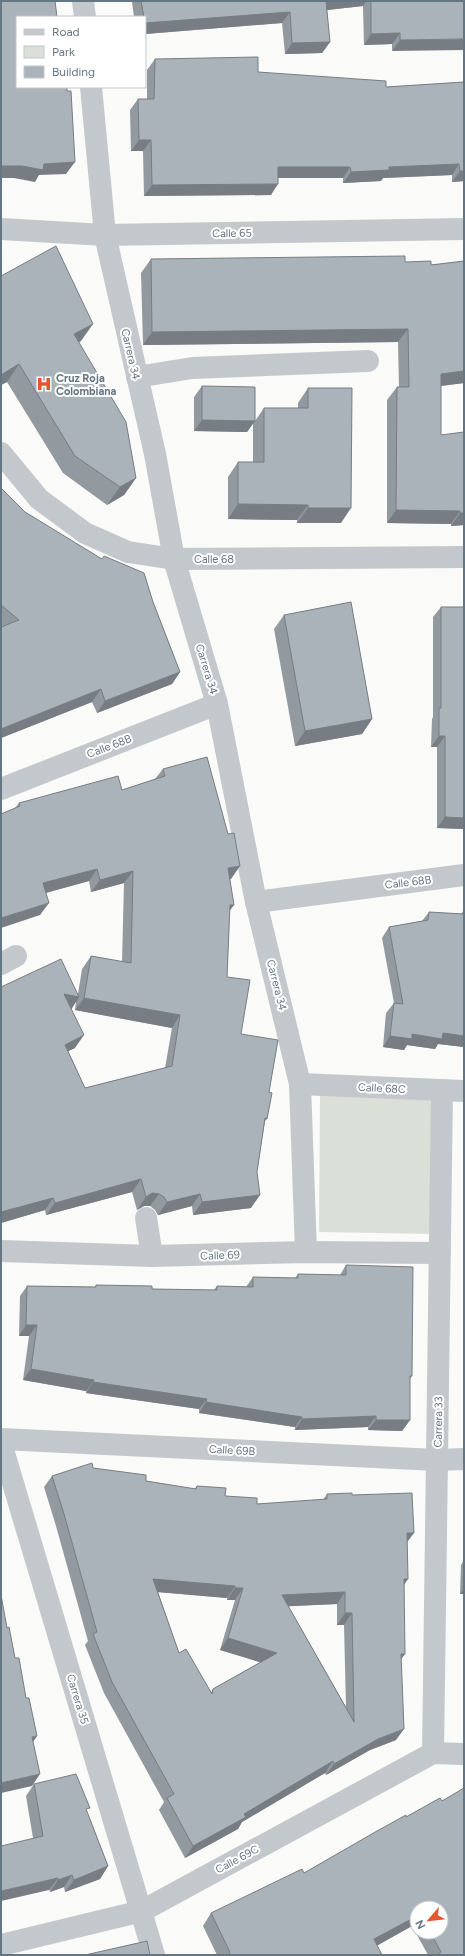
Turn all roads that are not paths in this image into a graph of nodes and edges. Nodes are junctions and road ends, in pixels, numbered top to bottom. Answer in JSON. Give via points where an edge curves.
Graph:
{"nodes":[{"id":1,"x":84,"y":1,"type":"edge"},
{"id":2,"x":85,"y":16,"type":"edge"},
{"id":3,"x":91,"y":88,"type":"edge"},
{"id":4,"x":1,"y":229,"type":"edge"},
{"id":5,"x":464,"y":229,"type":"edge"},
{"id":6,"x":105,"y":235,"type":"junction"},
{"id":7,"x":368,"y":361,"type":"dead end"},
{"id":8,"x":137,"y":377,"type":"junction"},
{"id":9,"x":1,"y":452,"type":"edge"},
{"id":10,"x":464,"y":557,"type":"edge"},
{"id":11,"x":174,"y":559,"type":"junction"},
{"id":12,"x":217,"y":704,"type":"junction"},
{"id":13,"x":1,"y":789,"type":"edge"},
{"id":14,"x":464,"y":875,"type":"edge"},
{"id":15,"x":256,"y":902,"type":"junction"},
{"id":16,"x":300,"y":1084,"type":"junction"},
{"id":17,"x":442,"y":1090,"type":"junction"},
{"id":18,"x":464,"y":1091,"type":"edge"},
{"id":19,"x":146,"y":1218,"type":"dead end"},
{"id":20,"x":1,"y":1251,"type":"edge"},
{"id":21,"x":306,"y":1252,"type":"junction"},
{"id":22,"x":440,"y":1253,"type":"junction"},
{"id":23,"x":152,"y":1256,"type":"junction"},
{"id":24,"x":1,"y":1439,"type":"edge"},
{"id":25,"x":1,"y":1443,"type":"edge"},
{"id":26,"x":464,"y":1459,"type":"edge"},
{"id":27,"x":437,"y":1460,"type":"junction"},
{"id":28,"x":434,"y":1753,"type":"junction"},
{"id":29,"x":464,"y":1754,"type":"edge"},
{"id":30,"x":142,"y":1911,"type":"junction"},
{"id":31,"x":1,"y":1945,"type":"edge"},
{"id":32,"x":154,"y":1955,"type":"edge"}],
"edges":[{"from":1,"to":2,"type":"street"},
{"from":3,"to":6,"type":"street","name":"Carrera 34"},
{"from":4,"to":6,"type":"street","name":"Calle 65"},
{"from":5,"to":6,"type":"street","name":"Calle 65"},
{"from":6,"to":8,"type":"street","name":"Carrera 34"},
{"from":7,"to":8,"type":"street","via":[[192,368]]},
{"from":8,"to":11,"type":"street","name":"Carrera 34","via":[[155,454]]},
{"from":9,"to":11,"type":"street","name":"Calle 68","via":[[39,499],[85,533],[128,552]]},
{"from":10,"to":11,"type":"street","name":"Calle 68"},
{"from":11,"to":12,"type":"street","name":"Carrera 34"},
{"from":12,"to":13,"type":"street","name":"Calle 68B"},
{"from":12,"to":15,"type":"street","name":"Carrera 34"},
{"from":14,"to":15,"type":"street","name":"Calle 68B"},
{"from":15,"to":16,"type":"street","name":"Carrera 34"},
{"from":16,"to":17,"type":"street","name":"Calle 68C"},
{"from":16,"to":21,"type":"street","name":"Carrera 34"},
{"from":17,"to":18,"type":"street","name":"Calle 68C"},
{"from":17,"to":22,"type":"street","name":"Carrera 33"},
{"from":19,"to":23,"type":"street"},
{"from":20,"to":23,"type":"street","name":"Calle 69"},
{"from":21,"to":22,"type":"street","name":"Calle 69"},
{"from":21,"to":23,"type":"street","name":"Calle 69"},
{"from":22,"to":27,"type":"street","name":"Carrera 33"},
{"from":24,"to":27,"type":"street","name":"Calle 69B"},
{"from":25,"to":30,"type":"street","name":"Carrera 35"},
{"from":26,"to":27,"type":"street","name":"Calle 69B"},
{"from":27,"to":28,"type":"street","name":"Carrera 33"},
{"from":28,"to":29,"type":"street"},
{"from":28,"to":30,"type":"street","name":"Calle 69C"},
{"from":30,"to":31,"type":"street","name":"Calle 69C"},
{"from":30,"to":32,"type":"street","name":"Carrera 35"}]}
